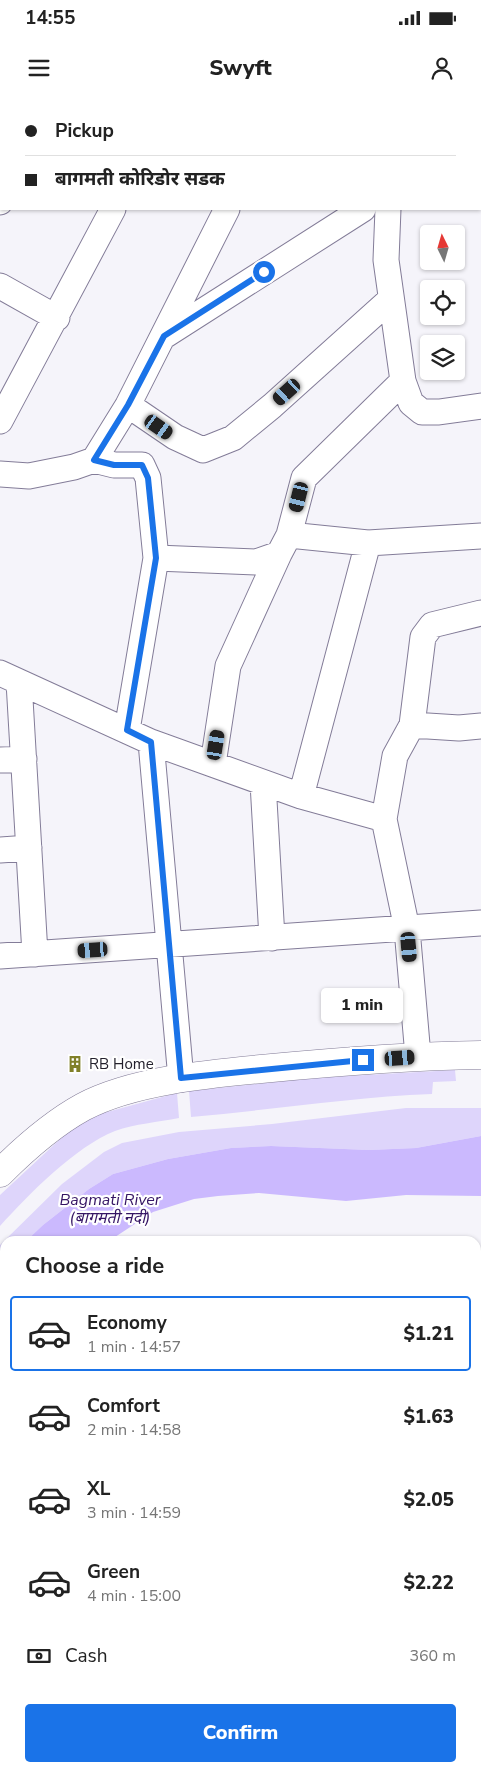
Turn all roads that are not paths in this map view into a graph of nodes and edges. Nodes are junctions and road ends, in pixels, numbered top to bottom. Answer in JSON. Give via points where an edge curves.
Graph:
{"nodes":[{"id":1,"x":112,"y":210,"type":"edge"},
{"id":2,"x":227,"y":210,"type":"edge"},
{"id":3,"x":362,"y":210,"type":"edge"},
{"id":4,"x":388,"y":210,"type":"edge"},
{"id":5,"x":0,"y":286,"type":"edge"},
{"id":6,"x":392,"y":299,"type":"junction"},
{"id":7,"x":57,"y":318,"type":"junction"},
{"id":8,"x":164,"y":336,"type":"junction"},
{"id":9,"x":403,"y":381,"type":"junction"},
{"id":10,"x":128,"y":405,"type":"junction"},
{"id":11,"x":481,"y":406,"type":"edge"},
{"id":12,"x":0,"y":421,"type":"edge"},
{"id":13,"x":94,"y":460,"type":"junction"},
{"id":14,"x":0,"y":474,"type":"edge"},
{"id":15,"x":481,"y":536,"type":"edge"},
{"id":16,"x":368,"y":543,"type":"junction"},
{"id":17,"x":284,"y":544,"type":"junction"},
{"id":18,"x":156,"y":558,"type":"junction"},
{"id":19,"x":481,"y":613,"type":"edge"},
{"id":20,"x":10,"y":677,"type":"edge"},
{"id":21,"x":412,"y":725,"type":"junction"},
{"id":22,"x":481,"y":726,"type":"edge"},
{"id":23,"x":127,"y":730,"type":"junction"},
{"id":24,"x":151,"y":742,"type":"junction"},
{"id":25,"x":12,"y":760,"type":"edge"},
{"id":26,"x":213,"y":764,"type":"junction"},
{"id":27,"x":264,"y":783,"type":"junction"},
{"id":28,"x":301,"y":796,"type":"junction"},
{"id":29,"x":384,"y":819,"type":"junction"},
{"id":30,"x":29,"y":848,"type":"junction"},
{"id":31,"x":0,"y":850,"type":"edge"},
{"id":32,"x":481,"y":923,"type":"edge"},
{"id":33,"x":408,"y":929,"type":"junction"},
{"id":34,"x":272,"y":938,"type":"junction"},
{"id":35,"x":170,"y":945,"type":"junction"},
{"id":36,"x":35,"y":954,"type":"junction"},
{"id":37,"x":0,"y":956,"type":"edge"},
{"id":38,"x":481,"y":1055,"type":"edge"},
{"id":39,"x":418,"y":1056,"type":"junction"},
{"id":40,"x":181,"y":1078,"type":"junction"},
{"id":41,"x":0,"y":1173,"type":"edge"}],
"edges":[{"from":1,"to":7,"type":"street"},
{"from":2,"to":8,"type":"street"},
{"from":3,"to":8,"type":"street"},
{"from":4,"to":6,"type":"street","via":[[386,260]]},
{"from":5,"to":7,"type":"street"},
{"from":6,"to":9,"type":"street"},
{"from":6,"to":10,"type":"street","via":[[233,438],[203,450],[175,438]]},
{"from":7,"to":12,"type":"street"},
{"from":8,"to":10,"type":"street"},
{"from":9,"to":11,"type":"street","via":[[411,403],[422,412]]},
{"from":9,"to":17,"type":"street","via":[[304,478]]},
{"from":10,"to":13,"type":"street"},
{"from":13,"to":14,"type":"street","via":[[29,476]]},
{"from":13,"to":18,"type":"street","via":[[114,465],[142,465],[148,478]]},
{"from":15,"to":16,"type":"street"},
{"from":16,"to":17,"type":"street"},
{"from":16,"to":28,"type":"street"},
{"from":17,"to":18,"type":"street","via":[[256,562]]},
{"from":17,"to":26,"type":"street","via":[[228,666]]},
{"from":18,"to":23,"type":"street"},
{"from":19,"to":21,"type":"street","via":[[427,629],[423,637]]},
{"from":20,"to":23,"type":"street"},
{"from":20,"to":25,"type":"street"},
{"from":21,"to":22,"type":"street"},
{"from":21,"to":29,"type":"street","via":[[395,756]]},
{"from":23,"to":24,"type":"street"},
{"from":24,"to":26,"type":"street"},
{"from":24,"to":35,"type":"street"},
{"from":25,"to":30,"type":"street"},
{"from":26,"to":27,"type":"street"},
{"from":27,"to":28,"type":"street"},
{"from":27,"to":34,"type":"street"},
{"from":28,"to":29,"type":"street"},
{"from":29,"to":33,"type":"street"},
{"from":30,"to":31,"type":"street"},
{"from":30,"to":36,"type":"street"},
{"from":32,"to":33,"type":"street"},
{"from":33,"to":34,"type":"street"},
{"from":33,"to":39,"type":"street"},
{"from":34,"to":35,"type":"street"},
{"from":35,"to":36,"type":"street"},
{"from":35,"to":40,"type":"street"},
{"from":36,"to":37,"type":"street"},
{"from":38,"to":39,"type":"main road"},
{"from":39,"to":40,"type":"main road"},
{"from":40,"to":41,"type":"main road","via":[[121,1093],[84,1107],[54,1126]]}]}
